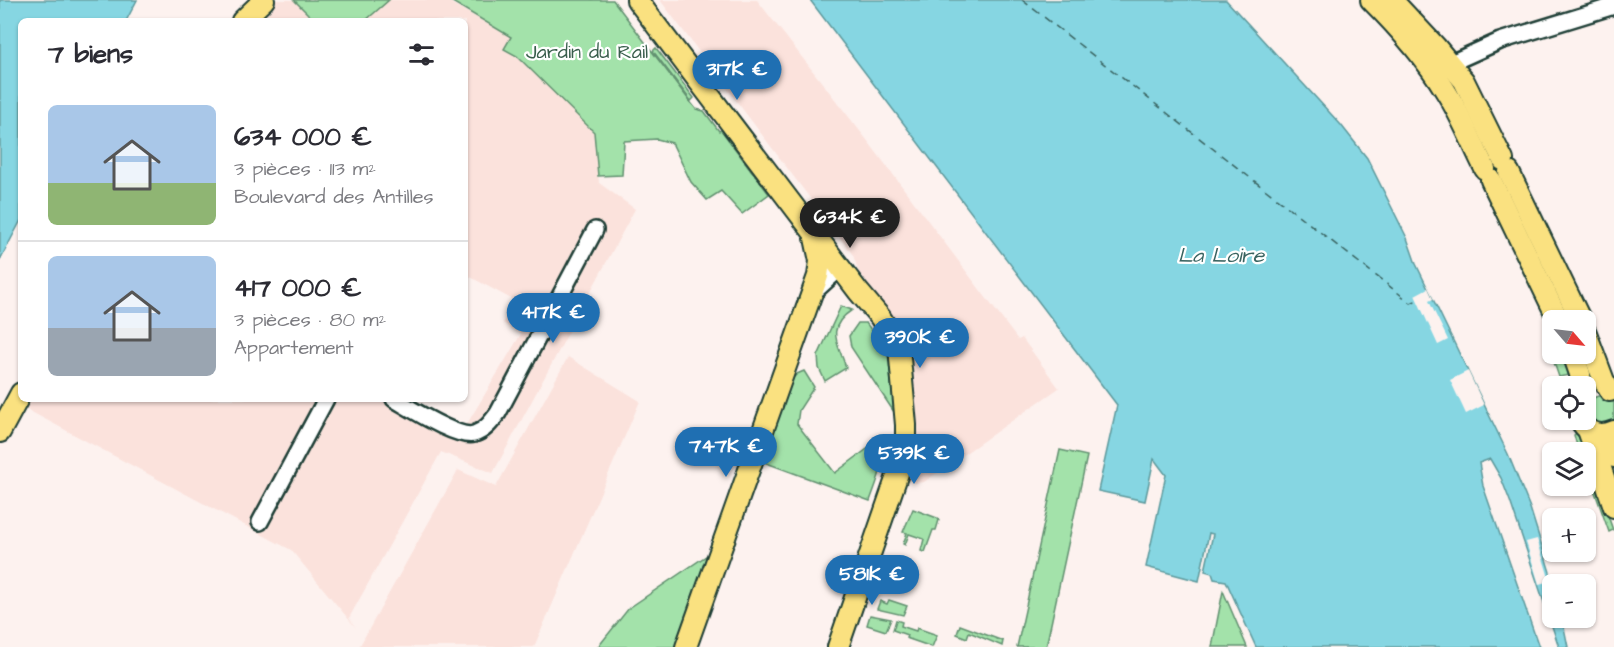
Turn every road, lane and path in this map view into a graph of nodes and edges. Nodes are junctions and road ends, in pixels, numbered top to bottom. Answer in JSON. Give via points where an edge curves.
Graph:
{"nodes":[{"id":1,"x":264,"y":0,"type":"edge"},
{"id":2,"x":637,"y":0,"type":"edge"},
{"id":3,"x":1371,"y":0,"type":"edge"},
{"id":4,"x":1392,"y":0,"type":"edge"},
{"id":5,"x":1614,"y":6,"type":"edge"},
{"id":6,"x":245,"y":18,"type":"edge"},
{"id":7,"x":1441,"y":67,"type":"junction"},
{"id":8,"x":808,"y":224,"type":"junction"},
{"id":9,"x":595,"y":230,"type":"dead end"},
{"id":10,"x":843,"y":272,"type":"junction"},
{"id":11,"x":812,"y":293,"type":"junction"},
{"id":12,"x":1554,"y":310,"type":"edge"},
{"id":13,"x":1576,"y":310,"type":"edge"},
{"id":14,"x":1596,"y":360,"type":"edge"},
{"id":15,"x":1596,"y":391,"type":"edge"},
{"id":16,"x":1612,"y":392,"type":"edge"},
{"id":17,"x":18,"y":399,"type":"edge"},
{"id":18,"x":324,"y":402,"type":"edge"},
{"id":19,"x":400,"y":402,"type":"edge"},
{"id":20,"x":1586,"y":430,"type":"edge"},
{"id":21,"x":1592,"y":430,"type":"edge"},
{"id":22,"x":1614,"y":431,"type":"edge"},
{"id":23,"x":0,"y":432,"type":"edge"},
{"id":24,"x":1614,"y":436,"type":"edge"},
{"id":25,"x":1614,"y":457,"type":"edge"},
{"id":26,"x":1614,"y":507,"type":"edge"},
{"id":27,"x":260,"y":522,"type":"dead end"},
{"id":28,"x":687,"y":647,"type":"edge"},
{"id":29,"x":838,"y":647,"type":"edge"}],
"edges":[{"from":1,"to":6,"type":"main road"},
{"from":2,"to":8,"type":"main road"},
{"from":3,"to":7,"type":"main road"},
{"from":4,"to":7,"type":"main road"},
{"from":5,"to":7,"type":"street","via":[[1500,41]]},
{"from":7,"to":12,"type":"main road","via":[[1450,99]]},
{"from":7,"to":13,"type":"main road","via":[[1464,81]]},
{"from":8,"to":10,"type":"main road"},
{"from":8,"to":11,"type":"main road","via":[[820,261]]},
{"from":9,"to":19,"type":"street","via":[[490,424],[466,435]]},
{"from":10,"to":11,"type":"street","via":[[837,271]]},
{"from":10,"to":29,"type":"main road","via":[[899,347],[906,441],[903,460]]},
{"from":11,"to":28,"type":"main road"},
{"from":14,"to":16,"type":"main road"},
{"from":15,"to":16,"type":"main road"},
{"from":17,"to":23,"type":"main road"},
{"from":18,"to":27,"type":"street"},
{"from":20,"to":26,"type":"main road"},
{"from":21,"to":22,"type":"main road","via":[[1600,435]]},
{"from":24,"to":25,"type":"main road"}]}
